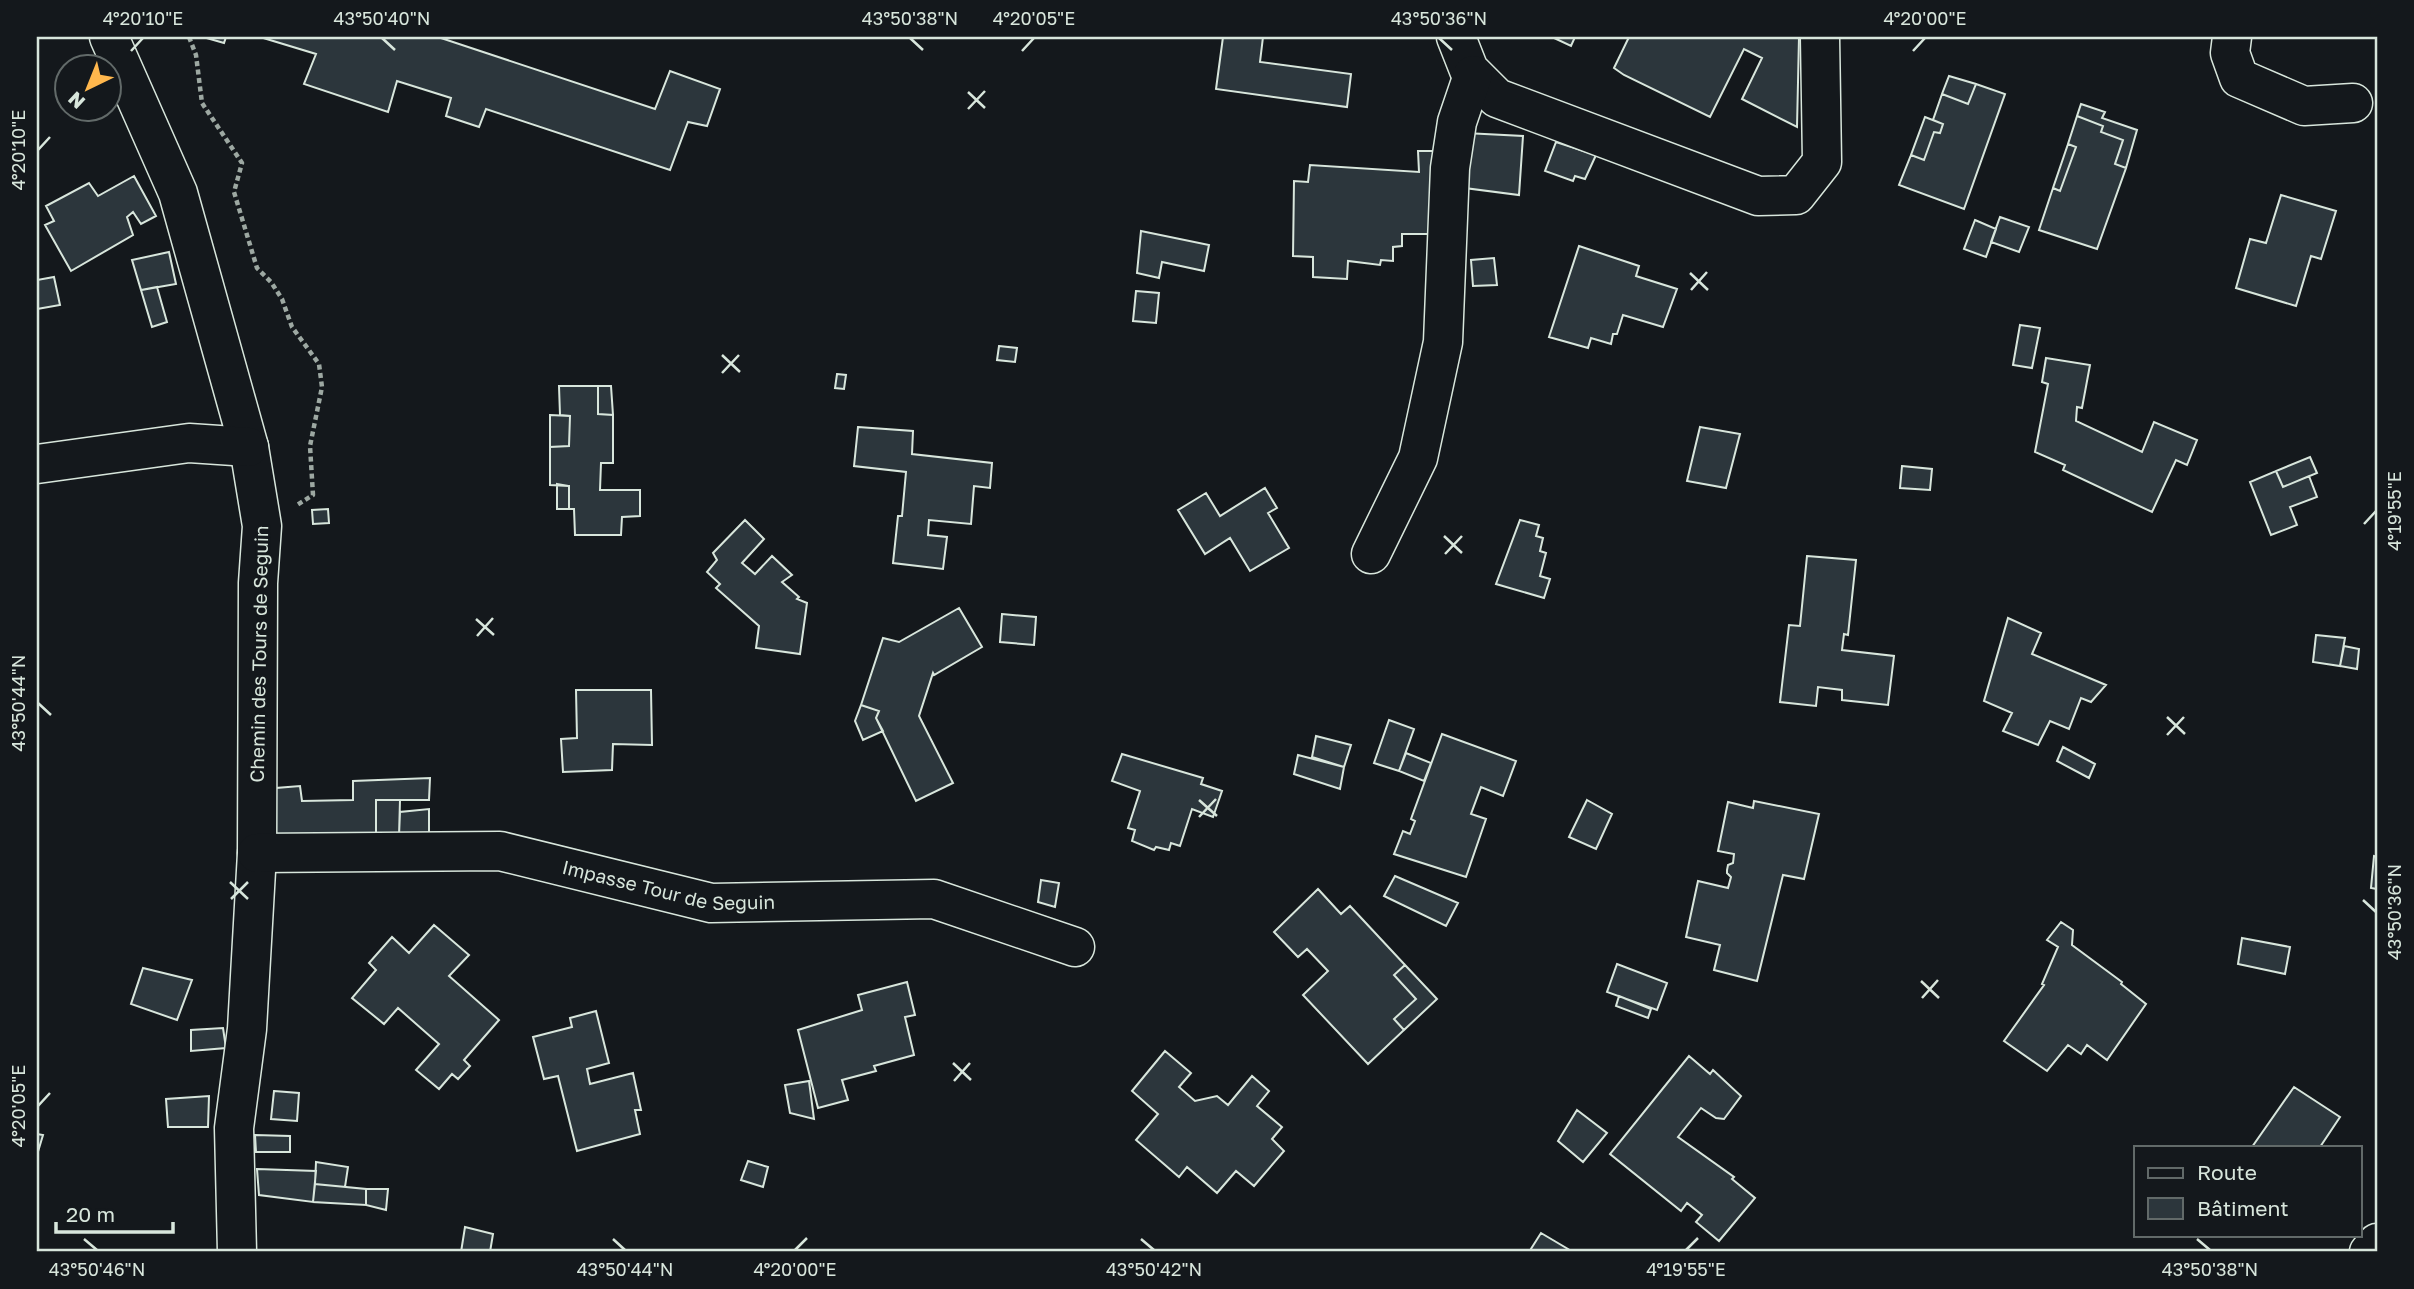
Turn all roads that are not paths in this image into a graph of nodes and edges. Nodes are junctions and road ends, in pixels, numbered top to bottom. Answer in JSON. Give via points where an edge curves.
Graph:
{"nodes":[{"id":1,"x":109,"y":37,"type":"edge"},
{"id":2,"x":1456,"y":37,"type":"edge"},
{"id":3,"x":1820,"y":37,"type":"edge"},
{"id":4,"x":2232,"y":37,"type":"edge"},
{"id":5,"x":1473,"y":75,"type":"junction"},
{"id":6,"x":2353,"y":103,"type":"dead end"},
{"id":7,"x":249,"y":447,"type":"junction"},
{"id":8,"x":37,"y":464,"type":"edge"},
{"id":9,"x":1371,"y":554,"type":"dead end"},
{"id":10,"x":257,"y":853,"type":"junction"},
{"id":11,"x":1075,"y":947,"type":"dead end"},
{"id":12,"x":2377,"y":1243,"type":"edge"},
{"id":13,"x":237,"y":1252,"type":"edge"},
{"id":14,"x":2369,"y":1252,"type":"edge"}],
"edges":[{"from":1,"to":7,"type":"street","name":"Chemin des Tours de Seguin","via":[[178,193]]},
{"from":2,"to":5,"type":"street"},
{"from":3,"to":5,"type":"street","via":[[1822,162],[1796,195],[1758,196],[1497,98]]},
{"from":4,"to":6,"type":"street","via":[[2230,53],[2239,78],[2304,106]]},
{"from":5,"to":9,"type":"street","via":[[1457,122],[1450,169],[1443,342],[1418,458]]},
{"from":7,"to":8,"type":"street","via":[[189,443]]},
{"from":7,"to":10,"type":"street","name":"Chemin des Tours de Seguin","via":[[262,526]]},
{"from":10,"to":11,"type":"street","name":"Impasse Tour de Seguin","via":[[500,851],[711,903],[934,899]]},
{"from":10,"to":13,"type":"street","name":"Chemin des Tours de Seguin","via":[[247,1029],[234,1128]]},
{"from":12,"to":14,"type":"street"}]}
